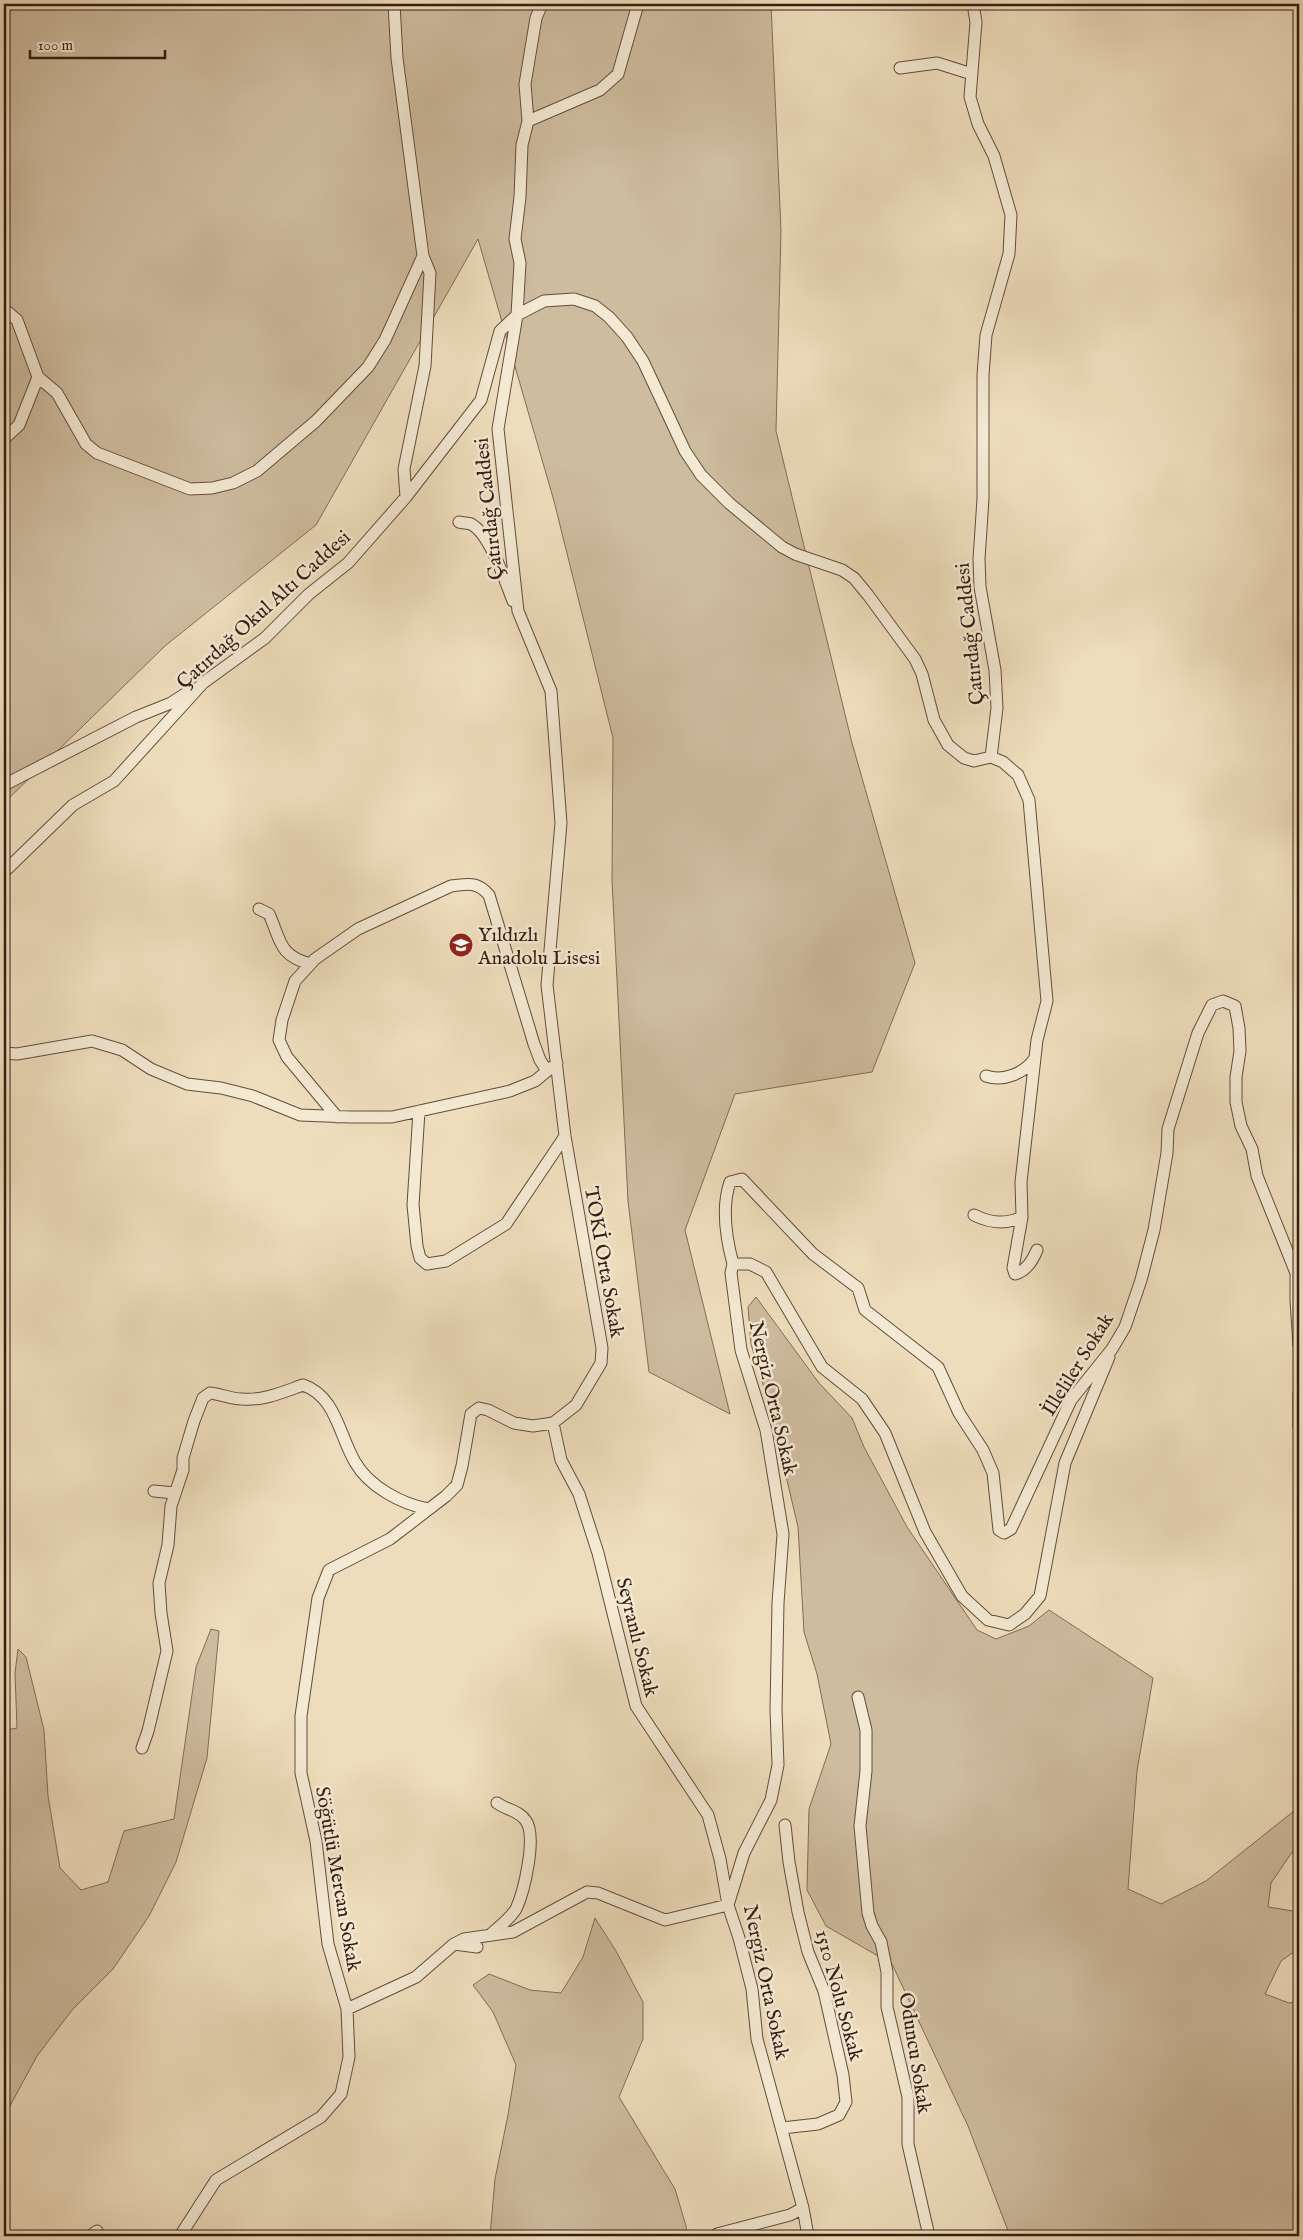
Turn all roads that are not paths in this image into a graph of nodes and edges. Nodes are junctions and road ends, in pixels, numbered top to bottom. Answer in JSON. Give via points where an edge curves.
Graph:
{"nodes":[{"id":1,"x":394,"y":4,"type":"edge"},
{"id":2,"x":542,"y":4,"type":"edge"},
{"id":3,"x":638,"y":4,"type":"edge"},
{"id":4,"x":974,"y":4,"type":"edge"},
{"id":5,"x":900,"y":68,"type":"dead end"},
{"id":6,"x":972,"y":74,"type":"junction"},
{"id":7,"x":528,"y":121,"type":"junction"},
{"id":8,"x":424,"y":256,"type":"junction"},
{"id":9,"x":4,"y":309,"type":"edge"},
{"id":10,"x":517,"y":315,"type":"junction"},
{"id":11,"x":38,"y":377,"type":"junction"},
{"id":12,"x":4,"y":439,"type":"edge"},
{"id":13,"x":406,"y":497,"type":"junction"},
{"id":14,"x":459,"y":522,"type":"dead end"},
{"id":15,"x":518,"y":611,"type":"junction"},
{"id":16,"x":203,"y":684,"type":"junction"},
{"id":17,"x":991,"y":757,"type":"junction"},
{"id":18,"x":4,"y":785,"type":"edge"},
{"id":19,"x":4,"y":872,"type":"edge"},
{"id":20,"x":259,"y":909,"type":"dead end"},
{"id":21,"x":310,"y":964,"type":"junction"},
{"id":22,"x":4,"y":1054,"type":"edge"},
{"id":23,"x":1035,"y":1058,"type":"junction"},
{"id":24,"x":557,"y":1063,"type":"junction"},
{"id":25,"x":548,"y":1071,"type":"junction"},
{"id":26,"x":986,"y":1076,"type":"dead end"},
{"id":27,"x":419,"y":1111,"type":"junction"},
{"id":28,"x":337,"y":1117,"type":"junction"},
{"id":29,"x":564,"y":1136,"type":"junction"},
{"id":30,"x":974,"y":1215,"type":"dead end"},
{"id":31,"x":1022,"y":1218,"type":"junction"},
{"id":32,"x":1037,"y":1250,"type":"dead end"},
{"id":33,"x":733,"y":1264,"type":"junction"},
{"id":34,"x":1299,"y":1345,"type":"edge"},
{"id":35,"x":1112,"y":1349,"type":"junction"},
{"id":36,"x":1299,"y":1394,"type":"edge"},
{"id":37,"x":553,"y":1423,"type":"junction"},
{"id":38,"x":1299,"y":1427,"type":"edge"},
{"id":39,"x":154,"y":1491,"type":"dead end"},
{"id":40,"x":174,"y":1493,"type":"junction"},
{"id":41,"x":428,"y":1509,"type":"junction"},
{"id":42,"x":858,"y":1697,"type":"dead end"},
{"id":43,"x":142,"y":1748,"type":"dead end"},
{"id":44,"x":497,"y":1803,"type":"dead end"},
{"id":45,"x":785,"y":1825,"type":"dead end"},
{"id":46,"x":728,"y":1905,"type":"junction"},
{"id":47,"x":491,"y":1934,"type":"junction"},
{"id":48,"x":454,"y":1944,"type":"junction"},
{"id":49,"x":477,"y":1947,"type":"dead end"},
{"id":50,"x":346,"y":2010,"type":"junction"},
{"id":51,"x":782,"y":2128,"type":"junction"},
{"id":52,"x":803,"y":2208,"type":"junction"},
{"id":53,"x":717,"y":2234,"type":"dead end"},
{"id":54,"x":90,"y":2236,"type":"edge"},
{"id":55,"x":100,"y":2236,"type":"edge"},
{"id":56,"x":180,"y":2236,"type":"edge"},
{"id":57,"x":808,"y":2236,"type":"edge"},
{"id":58,"x":929,"y":2236,"type":"edge"}],
"edges":[{"from":1,"to":8,"type":"street","via":[[397,58]]},
{"from":2,"to":7,"type":"street","name":"Çatırdağ Caddesi","via":[[536,18],[525,84]]},
{"from":3,"to":7,"type":"street","via":[[618,74],[600,90]]},
{"from":4,"to":6,"type":"street","name":"Çatırdağ Caddesi","via":[[976,22]]},
{"from":5,"to":6,"type":"street","via":[[937,63]]},
{"from":6,"to":17,"type":"street","name":"Çatırdağ Caddesi","via":[[970,97],[978,124],[994,156],[1011,215],[1009,254],[986,335],[983,375],[979,559],[980,586],[995,670],[997,708]]},
{"from":7,"to":10,"type":"street","name":"Çatırdağ Caddesi","via":[[522,145],[514,239],[520,263]]},
{"from":8,"to":11,"type":"street","via":[[385,340],[368,366],[316,421],[257,470],[233,482],[212,488],[190,489],[97,453],[86,444],[57,394]]},
{"from":8,"to":13,"type":"street","via":[[430,273],[424,366],[404,468]]},
{"from":9,"to":11,"type":"street","via":[[17,320]]},
{"from":10,"to":13,"type":"street","name":"Çatırdağ Okul Altı Caddesi","via":[[500,331],[481,400]]},
{"from":10,"to":15,"type":"street","name":"Çatırdağ Caddesi","via":[[498,429]]},
{"from":10,"to":17,"type":"street","via":[[544,301],[574,300],[595,306],[609,317],[643,361],[685,451],[700,475],[782,547],[842,570],[854,578],[914,659],[922,674],[934,720],[948,745],[969,760]]},
{"from":11,"to":12,"type":"street","via":[[19,425]]},
{"from":13,"to":16,"type":"street","name":"Çatırdağ Okul Altı Caddesi","via":[[348,563],[309,594],[264,638]]},
{"from":14,"to":15,"type":"street","via":[[471,524],[480,532],[500,564]]},
{"from":15,"to":24,"type":"street","name":"Çatırdağ Caddesi","via":[[551,691],[561,823],[547,986]]},
{"from":16,"to":18,"type":"street"},
{"from":16,"to":19,"type":"street","name":"Çatırdağ Okul Altı Caddesi","via":[[114,781],[73,805]]},
{"from":17,"to":23,"type":"street","via":[[1018,775],[1029,800],[1047,1001]]},
{"from":20,"to":21,"type":"street","via":[[269,914],[286,953]]},
{"from":21,"to":25,"type":"street","via":[[340,940],[385,915],[450,886],[481,886],[489,895],[534,1044]]},
{"from":21,"to":28,"type":"street","via":[[295,981],[279,1040],[287,1057]]},
{"from":22,"to":28,"type":"street","via":[[92,1041],[122,1050],[151,1069],[187,1084],[253,1096],[300,1115]]},
{"from":23,"to":26,"type":"street","via":[[1016,1074],[999,1078]]},
{"from":23,"to":31,"type":"street","via":[[1021,1182]]},
{"from":24,"to":25,"type":"street"},
{"from":24,"to":29,"type":"street","name":"TOKİ Orta Sokak"},
{"from":25,"to":27,"type":"street","via":[[535,1081],[510,1091]]},
{"from":27,"to":28,"type":"street","via":[[392,1117]]},
{"from":27,"to":29,"type":"street","via":[[413,1205],[417,1246],[420,1258],[427,1264],[446,1261],[506,1224]]},
{"from":29,"to":37,"type":"street","name":"TOKİ Orta Sokak","via":[[602,1348],[601,1363],[576,1405]]},
{"from":30,"to":31,"type":"street","via":[[991,1222]]},
{"from":31,"to":32,"type":"street","via":[[1013,1268],[1016,1274],[1026,1268]]},
{"from":33,"to":35,"type":"street","name":"İlleliler Sokak","via":[[726,1232],[726,1194],[730,1182],[742,1179],[813,1254],[858,1288],[865,1310],[938,1367],[959,1413],[983,1450],[993,1473],[999,1530],[1004,1533],[1012,1529],[1072,1400]]},
{"from":33,"to":35,"type":"street","name":"Nergiz Orta Sokak","via":[[750,1264],[766,1272],[822,1367],[862,1399],[885,1433],[930,1540],[962,1596],[988,1620],[1009,1624],[1025,1614],[1040,1596],[1065,1462]]},
{"from":33,"to":46,"type":"street","name":"Nergiz Orta Sokak","via":[[731,1273],[741,1350],[766,1430],[783,1534],[777,1621],[778,1765],[772,1800],[744,1852]]},
{"from":34,"to":35,"type":"street","name":"İlleliler Sokak","via":[[1296,1273],[1257,1176],[1252,1150],[1241,1126],[1236,1102],[1239,1028],[1235,1006],[1224,1001],[1212,1005],[1189,1058],[1168,1129],[1164,1179],[1146,1264],[1125,1328]]},
{"from":36,"to":38,"type":"street"},
{"from":37,"to":41,"type":"street","via":[[533,1426],[514,1423],[479,1408],[472,1414],[456,1485]]},
{"from":37,"to":46,"type":"street","name":"Seyranlı Sokak","via":[[560,1460],[579,1494],[598,1553],[636,1706],[708,1814]]},
{"from":39,"to":40,"type":"street"},
{"from":40,"to":41,"type":"street","via":[[203,1398],[210,1393],[244,1400],[261,1398],[303,1385],[324,1397],[356,1464],[372,1481],[404,1502]]},
{"from":40,"to":43,"type":"street","via":[[168,1545],[159,1583],[167,1651]]},
{"from":41,"to":50,"type":"street","name":"Söğütlü Mercan Sokak","via":[[390,1539],[329,1570],[318,1598],[301,1716],[301,1773],[316,1842],[328,1944]]},
{"from":42,"to":58,"type":"street","name":"Oduncu Sokak","via":[[866,1730],[866,1771],[860,1826],[868,1912],[881,1942],[887,2007],[908,2097],[908,2144]]},
{"from":44,"to":47,"type":"street","via":[[508,1811],[520,1813],[528,1823],[530,1848],[516,1909]]},
{"from":45,"to":51,"type":"street","name":"1510 Nolu Sokak","via":[[798,1912],[808,1952],[824,1991],[846,2102],[839,2115],[818,2124]]},
{"from":46,"to":47,"type":"street","via":[[665,1920],[598,1893],[587,1892],[513,1932]]},
{"from":46,"to":51,"type":"street","name":"Nergiz Orta Sokak","via":[[752,1989],[758,2039]]},
{"from":47,"to":48,"type":"street"},
{"from":48,"to":49,"type":"street"},
{"from":48,"to":50,"type":"street","via":[[416,1977]]},
{"from":50,"to":56,"type":"street","name":"Söğütlü Mercan Sokak","via":[[349,2057],[341,2094],[321,2117],[216,2180]]},
{"from":51,"to":52,"type":"street","name":"Nergiz Orta Sokak"},
{"from":52,"to":53,"type":"street"},
{"from":52,"to":57,"type":"street","name":"Nergiz Orta Sokak"},
{"from":54,"to":55,"type":"street","via":[[97,2231]]}]}
